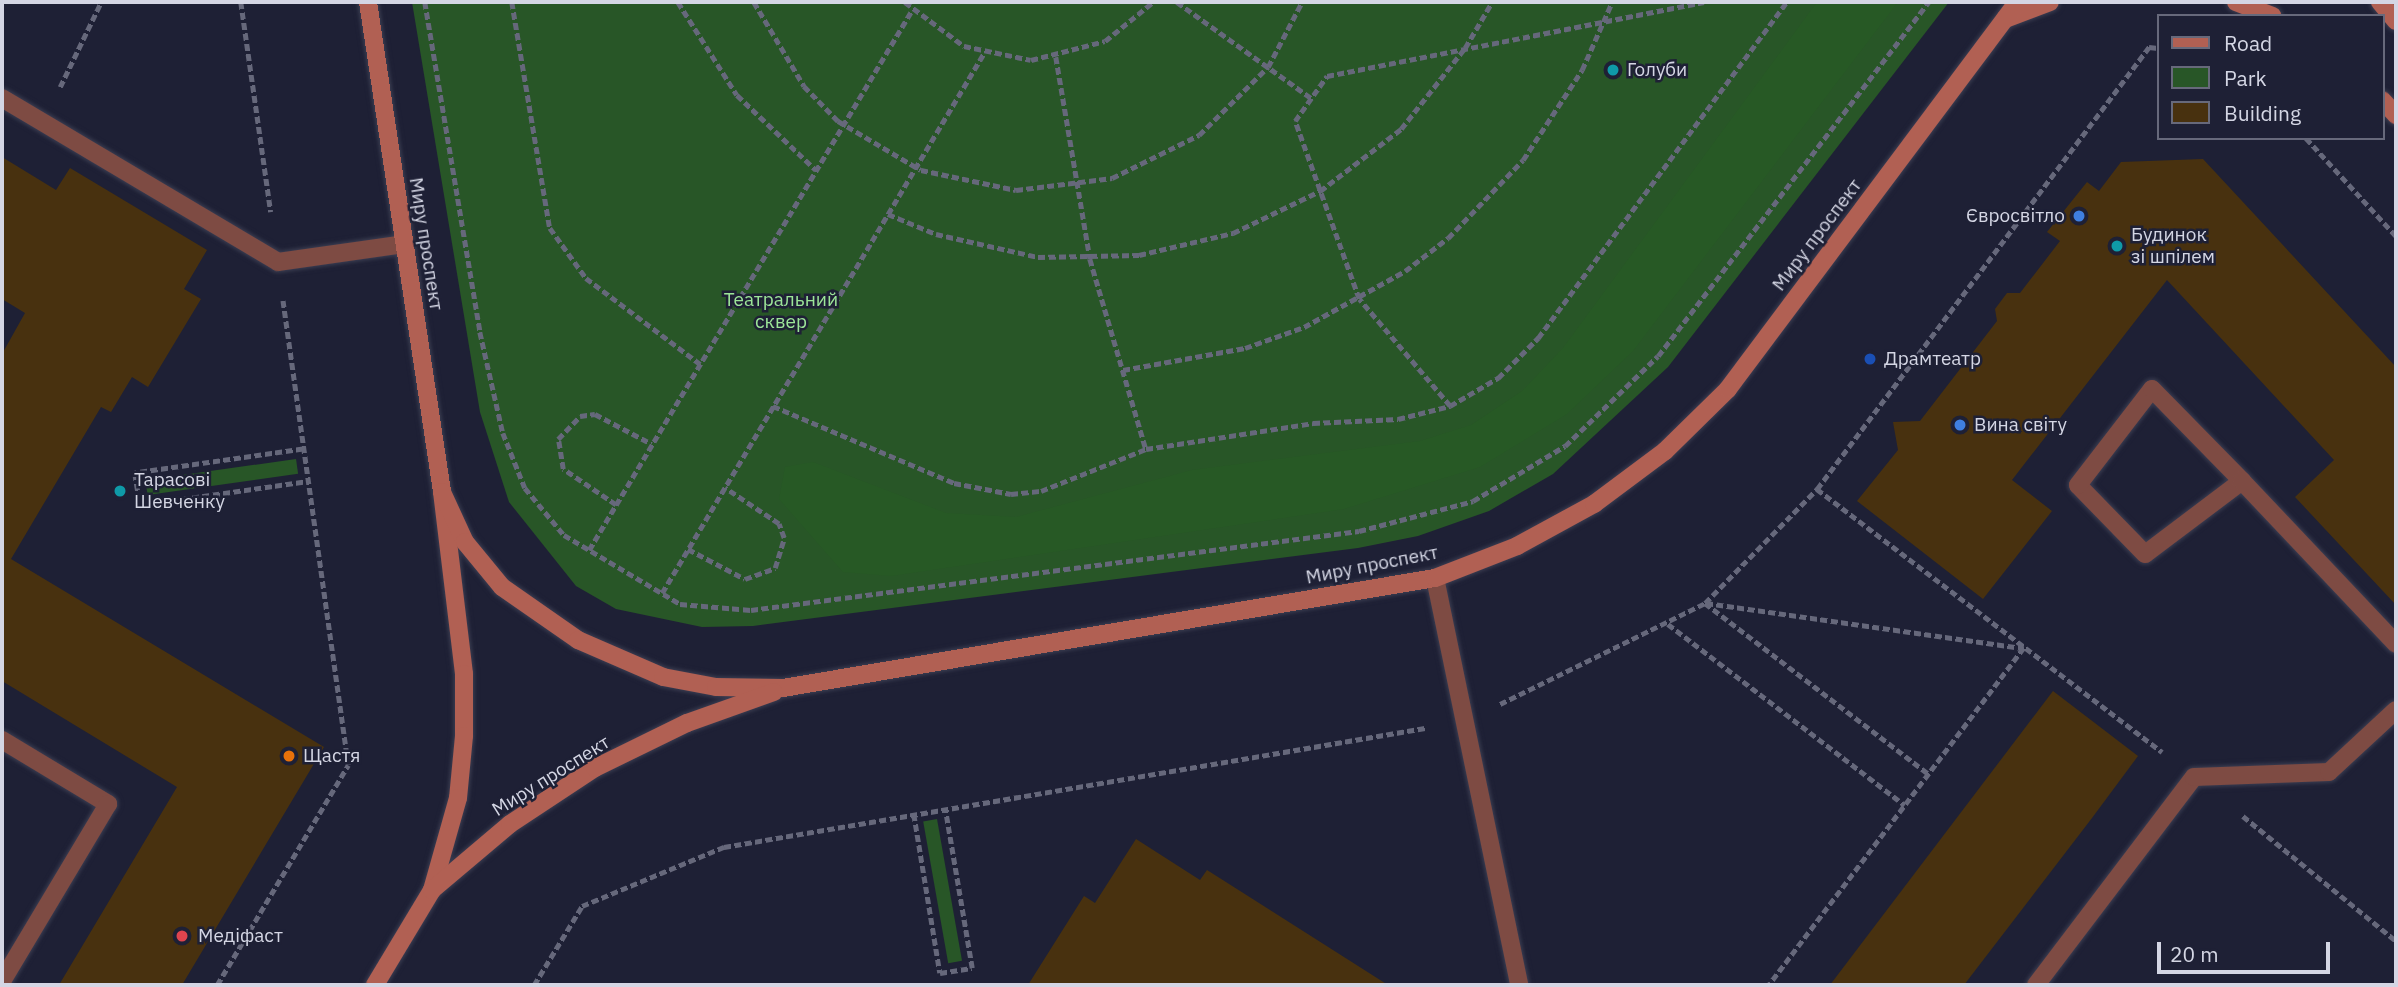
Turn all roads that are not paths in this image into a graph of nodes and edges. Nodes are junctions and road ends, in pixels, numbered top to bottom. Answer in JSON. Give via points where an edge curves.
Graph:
{"nodes":[{"id":1,"x":368,"y":2,"type":"edge"},
{"id":2,"x":2018,"y":2,"type":"edge"},
{"id":3,"x":2050,"y":2,"type":"edge"},
{"id":4,"x":2236,"y":2,"type":"edge"},
{"id":5,"x":2380,"y":2,"type":"edge"},
{"id":6,"x":2267,"y":14,"type":"edge"},
{"id":7,"x":2005,"y":19,"type":"junction"},
{"id":8,"x":2396,"y":21,"type":"edge"},
{"id":9,"x":2,"y":97,"type":"edge"},
{"id":10,"x":2384,"y":102,"type":"edge"},
{"id":11,"x":2396,"y":115,"type":"edge"},
{"id":12,"x":404,"y":244,"type":"junction"},
{"id":13,"x":2242,"y":481,"type":"junction"},
{"id":14,"x":442,"y":492,"type":"junction"},
{"id":15,"x":1435,"y":578,"type":"junction"},
{"id":16,"x":2396,"y":644,"type":"edge"},
{"id":17,"x":783,"y":688,"type":"junction"},
{"id":18,"x":2396,"y":710,"type":"edge"},
{"id":19,"x":2,"y":740,"type":"edge"},
{"id":20,"x":432,"y":890,"type":"junction"},
{"id":21,"x":2,"y":982,"type":"edge"},
{"id":22,"x":376,"y":985,"type":"edge"},
{"id":23,"x":1519,"y":985,"type":"edge"},
{"id":24,"x":2036,"y":985,"type":"edge"}],
"edges":[{"from":1,"to":12,"type":"main road","name":"Миру проспект"},
{"from":2,"to":7,"type":"main road","name":"Миру проспект"},
{"from":3,"to":7,"type":"main road"},
{"from":4,"to":6,"type":"main road"},
{"from":5,"to":8,"type":"main road"},
{"from":7,"to":15,"type":"main road","name":"Миру проспект","via":[[1728,389],[1665,452],[1594,504],[1528,540]]},
{"from":9,"to":12,"type":"lane","via":[[278,262]]},
{"from":10,"to":11,"type":"main road"},
{"from":12,"to":14,"type":"main road","name":"Миру проспект"},
{"from":13,"to":13,"type":"lane","via":[[2152,388],[2078,485],[2145,554]]},
{"from":13,"to":16,"type":"lane"},
{"from":14,"to":17,"type":"main road","name":"Миру проспект","via":[[465,542],[493,578],[578,640],[663,677],[716,687]]},
{"from":14,"to":20,"type":"main road","name":"Миру проспект","via":[[464,674],[464,736],[458,798]]},
{"from":15,"to":17,"type":"main road","name":"Миру проспект"},
{"from":15,"to":23,"type":"lane"},
{"from":17,"to":20,"type":"main road","name":"Миру проспект","via":[[687,723],[596,768],[510,824]]},
{"from":18,"to":24,"type":"lane","via":[[2329,772],[2194,777]]},
{"from":19,"to":21,"type":"lane","via":[[108,804]]},
{"from":20,"to":22,"type":"main road","name":"Миру проспект"}]}
